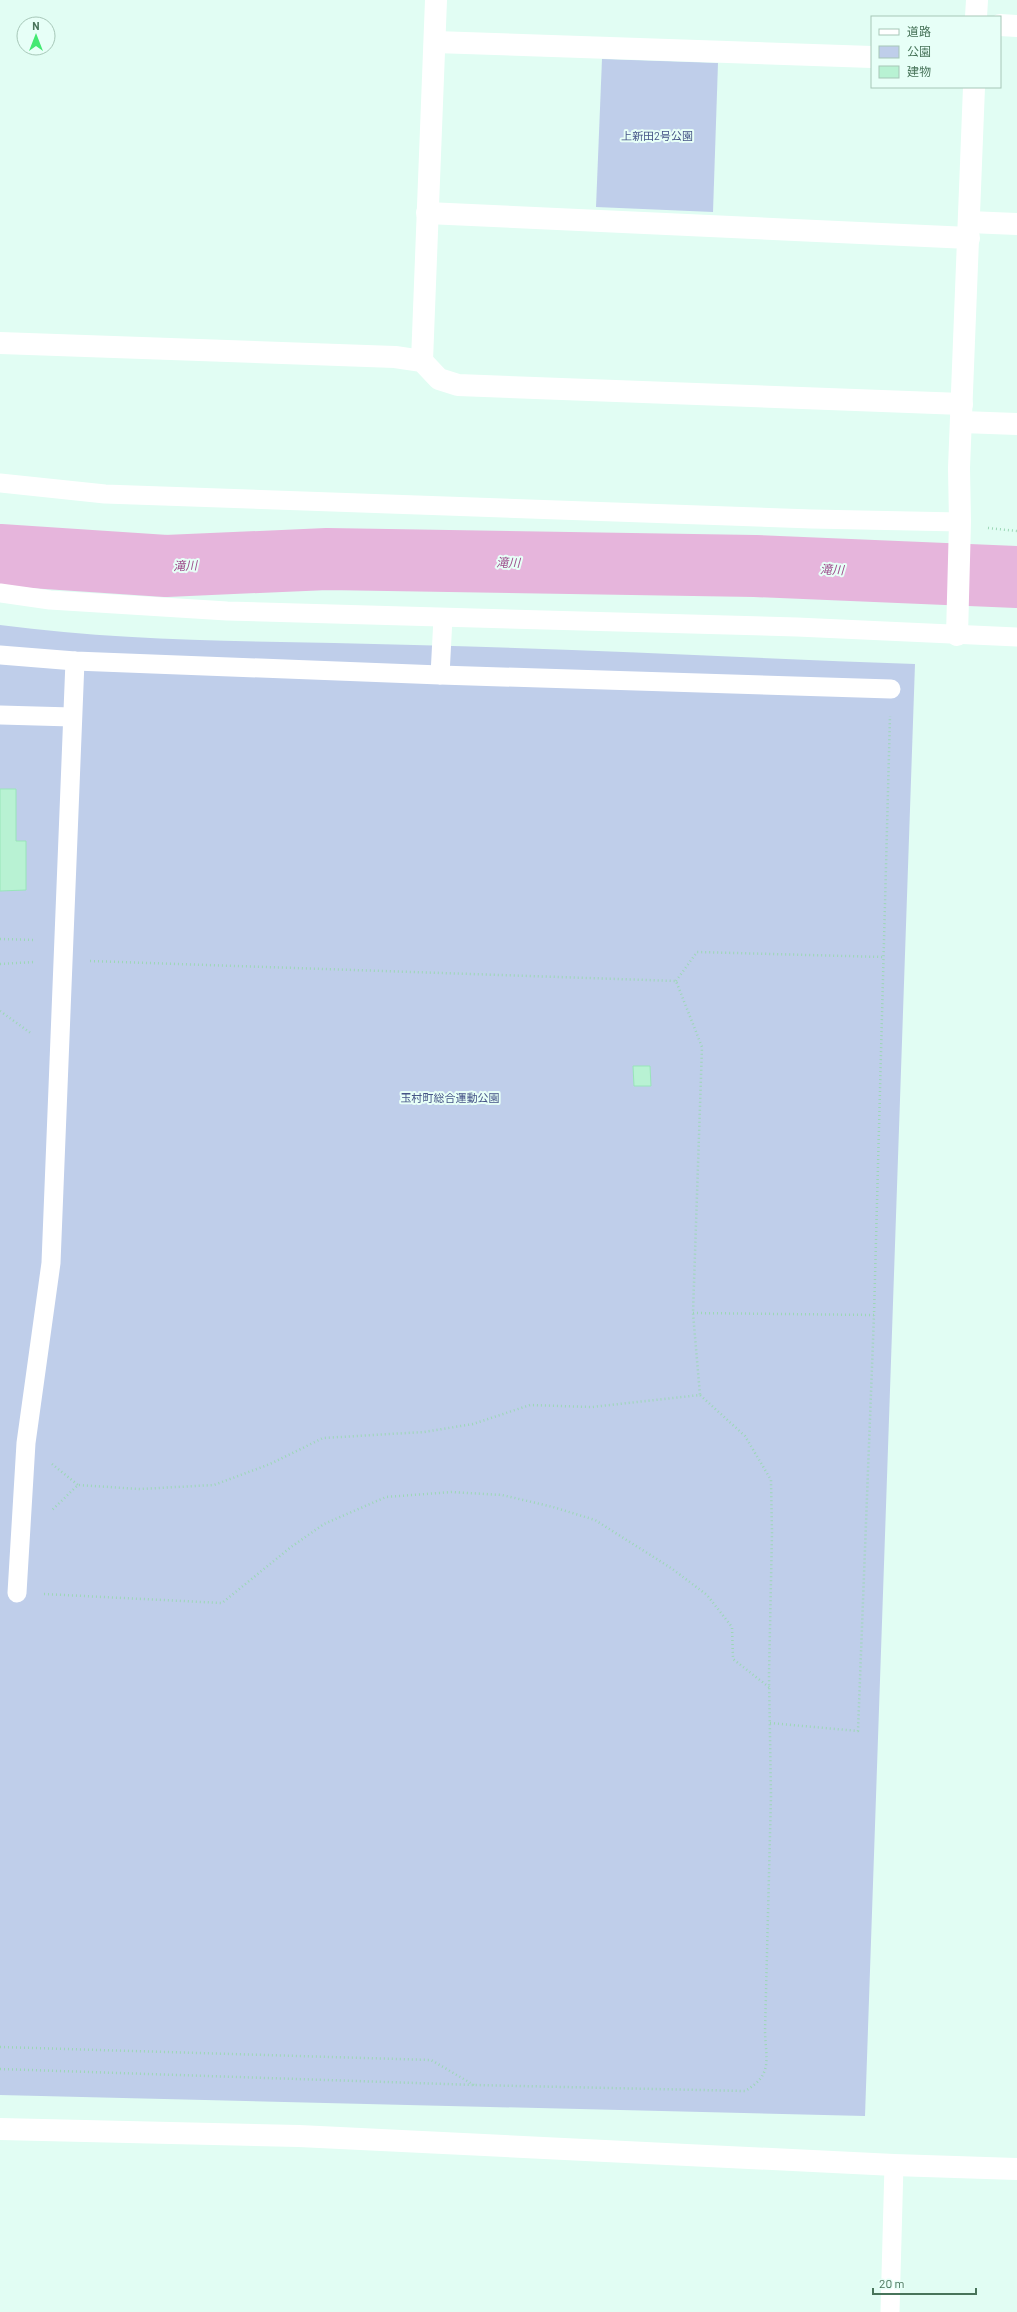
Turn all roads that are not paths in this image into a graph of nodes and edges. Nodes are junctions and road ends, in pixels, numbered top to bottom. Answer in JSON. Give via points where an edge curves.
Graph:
{"nodes":[{"id":1,"x":436,"y":0,"type":"edge"},
{"id":2,"x":977,"y":0,"type":"edge"},
{"id":3,"x":976,"y":16,"type":"edge"},
{"id":4,"x":1001,"y":25,"type":"edge"},
{"id":5,"x":1017,"y":26,"type":"edge"},
{"id":6,"x":435,"y":42,"type":"junction"},
{"id":7,"x":871,"y":57,"type":"edge"},
{"id":8,"x":974,"y":88,"type":"edge"},
{"id":9,"x":426,"y":213,"type":"junction"},
{"id":10,"x":1017,"y":224,"type":"edge"},
{"id":11,"x":969,"y":230,"type":"junction"},
{"id":12,"x":0,"y":343,"type":"edge"},
{"id":13,"x":422,"y":361,"type":"junction"},
{"id":14,"x":962,"y":413,"type":"junction"},
{"id":15,"x":1017,"y":424,"type":"edge"},
{"id":16,"x":0,"y":483,"type":"edge"},
{"id":17,"x":960,"y":529,"type":"junction"},
{"id":18,"x":0,"y":593,"type":"edge"},
{"id":19,"x":443,"y":618,"type":"junction"},
{"id":20,"x":957,"y":629,"type":"junction"},
{"id":21,"x":1017,"y":637,"type":"edge"},
{"id":22,"x":0,"y":655,"type":"edge"},
{"id":23,"x":75,"y":660,"type":"junction"},
{"id":24,"x":440,"y":675,"type":"junction"},
{"id":25,"x":891,"y":689,"type":"road end"},
{"id":26,"x":0,"y":715,"type":"edge"},
{"id":27,"x":72,"y":717,"type":"junction"},
{"id":28,"x":17,"y":1593,"type":"road end"},
{"id":29,"x":0,"y":2129,"type":"edge"},
{"id":30,"x":894,"y":2165,"type":"junction"},
{"id":31,"x":1017,"y":2169,"type":"edge"},
{"id":32,"x":890,"y":2312,"type":"edge"}],
"edges":[{"from":1,"to":6,"type":"street"},
{"from":2,"to":3,"type":"street"},
{"from":4,"to":5,"type":"street"},
{"from":6,"to":7,"type":"street"},
{"from":6,"to":9,"type":"street"},
{"from":8,"to":11,"type":"street"},
{"from":9,"to":11,"type":"street"},
{"from":9,"to":13,"type":"street"},
{"from":10,"to":11,"type":"street"},
{"from":11,"to":14,"type":"street"},
{"from":12,"to":13,"type":"street","via":[[395,357]]},
{"from":13,"to":14,"type":"street","via":[[438,379],[458,385]]},
{"from":14,"to":15,"type":"street"},
{"from":14,"to":17,"type":"street","via":[[959,468]]},
{"from":16,"to":17,"type":"lane","via":[[105,494],[812,519]]},
{"from":17,"to":20,"type":"street"},
{"from":18,"to":19,"type":"lane","via":[[50,600],[227,611]]},
{"from":19,"to":20,"type":"lane"},
{"from":19,"to":24,"type":"lane"},
{"from":20,"to":21,"type":"lane"},
{"from":22,"to":23,"type":"lane"},
{"from":23,"to":24,"type":"lane"},
{"from":23,"to":27,"type":"lane"},
{"from":24,"to":25,"type":"lane"},
{"from":26,"to":27,"type":"lane"},
{"from":27,"to":28,"type":"lane","via":[[51,1263],[26,1443]]},
{"from":29,"to":30,"type":"street","via":[[299,2136]]},
{"from":30,"to":31,"type":"street"},
{"from":30,"to":32,"type":"lane"}]}
